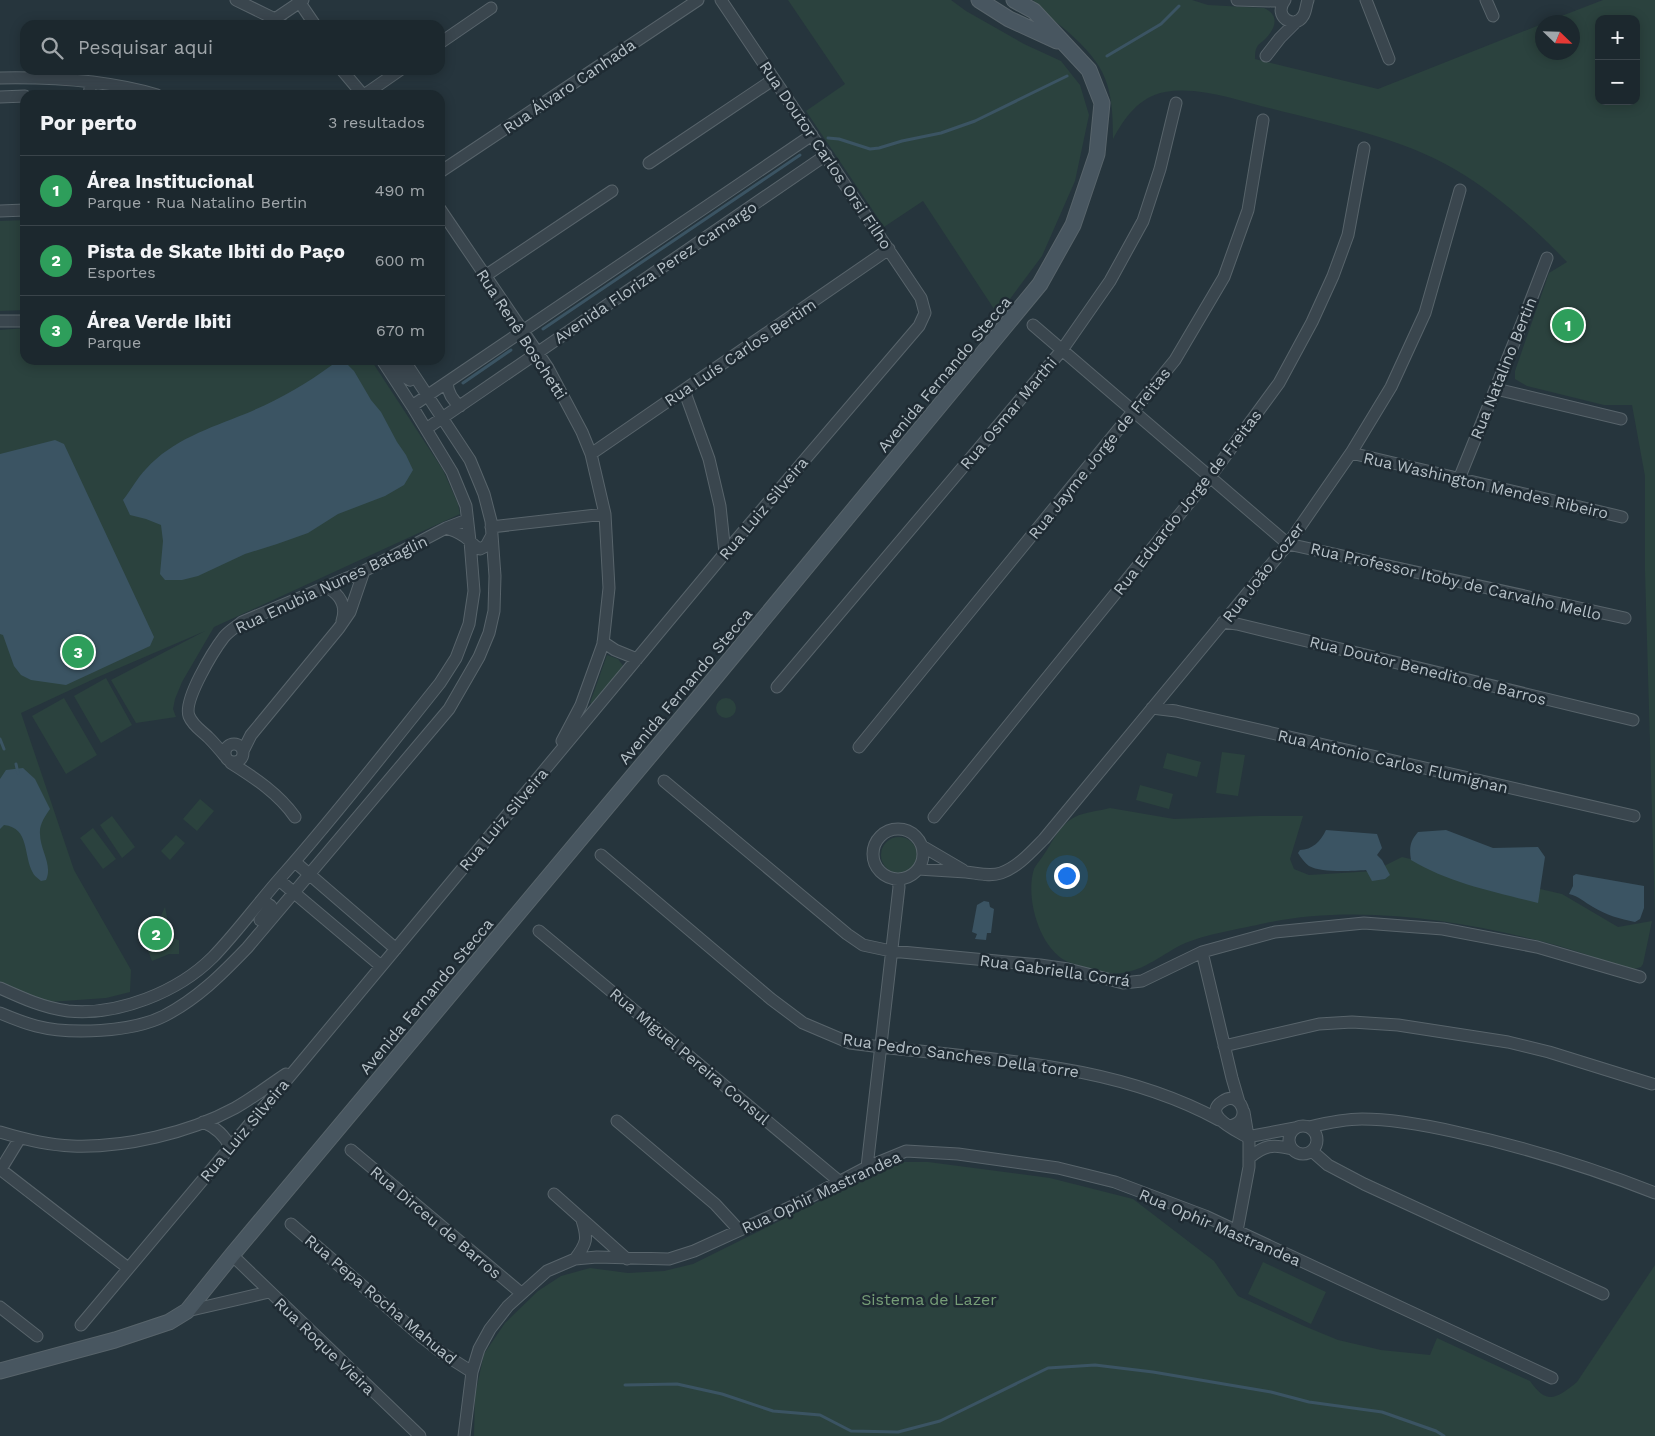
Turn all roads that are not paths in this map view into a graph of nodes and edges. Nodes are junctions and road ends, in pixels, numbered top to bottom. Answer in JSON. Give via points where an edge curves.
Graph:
{"nodes":[{"id":1,"x":236,"y":0,"type":"edge"},
{"id":2,"x":698,"y":0,"type":"edge"},
{"id":3,"x":721,"y":0,"type":"edge"},
{"id":4,"x":980,"y":0,"type":"edge"},
{"id":5,"x":1237,"y":0,"type":"edge"},
{"id":6,"x":1366,"y":0,"type":"edge"},
{"id":7,"x":1486,"y":0,"type":"edge"},
{"id":8,"x":300,"y":1,"type":"edge"},
{"id":9,"x":1023,"y":3,"type":"edge"},
{"id":10,"x":1304,"y":3,"type":"edge"},
{"id":11,"x":1283,"y":7,"type":"edge"},
{"id":12,"x":491,"y":8,"type":"dead end"},
{"id":13,"x":998,"y":12,"type":"junction"},
{"id":14,"x":1493,"y":16,"type":"dead end"},
{"id":15,"x":275,"y":20,"type":"edge"},
{"id":16,"x":281,"y":20,"type":"edge"},
{"id":17,"x":312,"y":20,"type":"edge"},
{"id":18,"x":1298,"y":21,"type":"junction"},
{"id":19,"x":1280,"y":38,"type":"junction"},
{"id":20,"x":445,"y":40,"type":"edge"},
{"id":21,"x":1066,"y":44,"type":"junction"},
{"id":22,"x":1266,"y":56,"type":"dead end"},
{"id":23,"x":1389,"y":59,"type":"dead end"},
{"id":24,"x":347,"y":75,"type":"edge"},
{"id":25,"x":393,"y":75,"type":"edge"},
{"id":26,"x":0,"y":78,"type":"edge"},
{"id":27,"x":774,"y":79,"type":"junction"},
{"id":28,"x":91,"y":82,"type":"junction"},
{"id":29,"x":90,"y":90,"type":"edge"},
{"id":30,"x":110,"y":90,"type":"edge"},
{"id":31,"x":360,"y":90,"type":"edge"},
{"id":32,"x":371,"y":90,"type":"edge"},
{"id":33,"x":20,"y":96,"type":"edge"},
{"id":34,"x":0,"y":97,"type":"edge"},
{"id":35,"x":1176,"y":103,"type":"dead end"},
{"id":36,"x":1263,"y":120,"type":"dead end"},
{"id":37,"x":812,"y":135,"type":"junction"},
{"id":38,"x":1364,"y":148,"type":"dead end"},
{"id":39,"x":826,"y":155,"type":"junction"},
{"id":40,"x":649,"y":163,"type":"dead end"},
{"id":41,"x":445,"y":169,"type":"edge"},
{"id":42,"x":1460,"y":190,"type":"dead end"},
{"id":43,"x":612,"y":191,"type":"dead end"},
{"id":44,"x":0,"y":210,"type":"edge"},
{"id":45,"x":20,"y":210,"type":"edge"},
{"id":46,"x":445,"y":216,"type":"edge"},
{"id":47,"x":889,"y":249,"type":"junction"},
{"id":48,"x":1547,"y":258,"type":"dead end"},
{"id":49,"x":485,"y":276,"type":"junction"},
{"id":50,"x":925,"y":313,"type":"joint"},
{"id":51,"x":0,"y":321,"type":"edge"},
{"id":52,"x":20,"y":321,"type":"edge"},
{"id":53,"x":1033,"y":325,"type":"dead end"},
{"id":54,"x":523,"y":331,"type":"junction"},
{"id":55,"x":1062,"y":350,"type":"junction"},
{"id":56,"x":537,"y":353,"type":"junction"},
{"id":57,"x":385,"y":365,"type":"edge"},
{"id":58,"x":395,"y":365,"type":"edge"},
{"id":59,"x":407,"y":365,"type":"edge"},
{"id":60,"x":414,"y":375,"type":"junction"},
{"id":61,"x":447,"y":383,"type":"junction"},
{"id":62,"x":1496,"y":389,"type":"junction"},
{"id":63,"x":684,"y":390,"type":"junction"},
{"id":64,"x":428,"y":396,"type":"junction"},
{"id":65,"x":412,"y":406,"type":"junction"},
{"id":66,"x":460,"y":406,"type":"junction"},
{"id":67,"x":1134,"y":411,"type":"junction"},
{"id":68,"x":442,"y":418,"type":"junction"},
{"id":69,"x":1621,"y":419,"type":"dead end"},
{"id":70,"x":426,"y":429,"type":"junction"},
{"id":71,"x":455,"y":437,"type":"junction"},
{"id":72,"x":438,"y":449,"type":"junction"},
{"id":73,"x":1351,"y":453,"type":"junction"},
{"id":74,"x":590,"y":454,"type":"junction"},
{"id":75,"x":1210,"y":477,"type":"junction"},
{"id":76,"x":1459,"y":479,"type":"junction"},
{"id":77,"x":605,"y":514,"type":"junction"},
{"id":78,"x":1622,"y":517,"type":"dead end"},
{"id":79,"x":467,"y":520,"type":"junction"},
{"id":80,"x":446,"y":528,"type":"junction"},
{"id":81,"x":492,"y":531,"type":"junction"},
{"id":82,"x":470,"y":541,"type":"junction"},
{"id":83,"x":1288,"y":544,"type":"junction"},
{"id":84,"x":725,"y":553,"type":"junction"},
{"id":85,"x":364,"y":571,"type":"junction"},
{"id":86,"x":326,"y":587,"type":"junction"},
{"id":87,"x":1625,"y":618,"type":"dead end"},
{"id":88,"x":1223,"y":622,"type":"junction"},
{"id":89,"x":340,"y":628,"type":"junction"},
{"id":90,"x":603,"y":642,"type":"junction"},
{"id":91,"x":637,"y":660,"type":"junction"},
{"id":92,"x":777,"y":687,"type":"dead end"},
{"id":93,"x":581,"y":705,"type":"junction"},
{"id":94,"x":598,"y":706,"type":"junction"},
{"id":95,"x":1152,"y":708,"type":"junction"},
{"id":96,"x":1633,"y":720,"type":"dead end"},
{"id":97,"x":211,"y":740,"type":"junction"},
{"id":98,"x":859,"y":747,"type":"dead end"},
{"id":99,"x":239,"y":748,"type":"junction"},
{"id":100,"x":228,"y":759,"type":"junction"},
{"id":101,"x":553,"y":759,"type":"junction"},
{"id":102,"x":256,"y":778,"type":"junction"},
{"id":103,"x":664,"y":781,"type":"dead end"},
{"id":104,"x":360,"y":782,"type":"junction"},
{"id":105,"x":1634,"y":816,"type":"dead end"},
{"id":106,"x":295,"y":817,"type":"dead end"},
{"id":107,"x":934,"y":817,"type":"dead end"},
{"id":108,"x":922,"y":846,"type":"junction"},
{"id":109,"x":601,"y":855,"type":"dead end"},
{"id":110,"x":323,"y":856,"type":"junction"},
{"id":111,"x":295,"y":862,"type":"junction"},
{"id":112,"x":918,"y":869,"type":"junction"},
{"id":113,"x":967,"y":872,"type":"junction"},
{"id":114,"x":308,"y":874,"type":"junction"},
{"id":115,"x":279,"y":880,"type":"junction"},
{"id":116,"x":898,"y":880,"type":"junction"},
{"id":117,"x":294,"y":892,"type":"junction"},
{"id":118,"x":262,"y":900,"type":"junction"},
{"id":119,"x":539,"y":931,"type":"dead end"},
{"id":120,"x":396,"y":949,"type":"junction"},
{"id":121,"x":891,"y":951,"type":"junction"},
{"id":122,"x":1202,"y":952,"type":"junction"},
{"id":123,"x":229,"y":966,"type":"junction"},
{"id":124,"x":381,"y":966,"type":"junction"},
{"id":125,"x":1640,"y":977,"type":"dead end"},
{"id":126,"x":0,"y":988,"type":"edge"},
{"id":127,"x":0,"y":1013,"type":"edge"},
{"id":128,"x":1224,"y":1046,"type":"junction"},
{"id":129,"x":881,"y":1047,"type":"junction"},
{"id":130,"x":300,"y":1064,"type":"junction"},
{"id":131,"x":1232,"y":1078,"type":"junction"},
{"id":132,"x":1652,"y":1084,"type":"dead end"},
{"id":133,"x":1221,"y":1102,"type":"junction"},
{"id":134,"x":1241,"y":1107,"type":"junction"},
{"id":135,"x":1199,"y":1109,"type":"junction"},
{"id":136,"x":617,"y":1121,"type":"dead end"},
{"id":137,"x":203,"y":1122,"type":"junction"},
{"id":138,"x":1224,"y":1123,"type":"junction"},
{"id":139,"x":1309,"y":1127,"type":"junction"},
{"id":140,"x":1295,"y":1128,"type":"junction"},
{"id":141,"x":0,"y":1132,"type":"edge"},
{"id":142,"x":1247,"y":1137,"type":"junction"},
{"id":143,"x":20,"y":1138,"type":"junction"},
{"id":144,"x":230,"y":1148,"type":"junction"},
{"id":145,"x":1292,"y":1149,"type":"junction"},
{"id":146,"x":351,"y":1150,"type":"dead end"},
{"id":147,"x":1312,"y":1151,"type":"junction"},
{"id":148,"x":1249,"y":1158,"type":"junction"},
{"id":149,"x":867,"y":1167,"type":"junction"},
{"id":150,"x":0,"y":1169,"type":"edge"},
{"id":151,"x":840,"y":1182,"type":"junction"},
{"id":152,"x":1655,"y":1193,"type":"edge"},
{"id":153,"x":554,"y":1194,"type":"dead end"},
{"id":154,"x":581,"y":1218,"type":"junction"},
{"id":155,"x":291,"y":1224,"type":"dead end"},
{"id":156,"x":739,"y":1230,"type":"junction"},
{"id":157,"x":1237,"y":1231,"type":"junction"},
{"id":158,"x":232,"y":1255,"type":"junction"},
{"id":159,"x":627,"y":1258,"type":"junction"},
{"id":160,"x":575,"y":1260,"type":"junction"},
{"id":161,"x":128,"y":1268,"type":"junction"},
{"id":162,"x":269,"y":1292,"type":"junction"},
{"id":163,"x":521,"y":1293,"type":"junction"},
{"id":164,"x":1603,"y":1294,"type":"dead end"},
{"id":165,"x":0,"y":1307,"type":"edge"},
{"id":166,"x":187,"y":1311,"type":"junction"},
{"id":167,"x":80,"y":1324,"type":"dead end"},
{"id":168,"x":38,"y":1336,"type":"dead end"},
{"id":169,"x":0,"y":1371,"type":"edge"},
{"id":170,"x":472,"y":1372,"type":"junction"},
{"id":171,"x":1552,"y":1378,"type":"dead end"},
{"id":172,"x":420,"y":1436,"type":"edge"},
{"id":173,"x":464,"y":1436,"type":"edge"}],
"edges":[{"from":1,"to":15,"type":"street"},
{"from":2,"to":41,"type":"street","name":"Rua Álvaro Canhada"},
{"from":3,"to":27,"type":"street","name":"Rua Doutor Carlos Orsi Filho"},
{"from":4,"to":13,"type":"street"},
{"from":5,"to":11,"type":"street","via":[[1269,2]]},
{"from":6,"to":23,"type":"street"},
{"from":7,"to":14,"type":"street"},
{"from":8,"to":16,"type":"street"},
{"from":8,"to":17,"type":"street"},
{"from":9,"to":13,"type":"street"},
{"from":9,"to":21,"type":"street","name":"Avenida Fernando Stecca"},
{"from":10,"to":18,"type":"street","via":[[1304,14]]},
{"from":11,"to":18,"type":"street","via":[[1288,21]]},
{"from":11,"to":19,"type":"street"},
{"from":12,"to":20,"type":"street"},
{"from":13,"to":21,"type":"street"},
{"from":18,"to":19,"type":"street"},
{"from":19,"to":22,"type":"street"},
{"from":21,"to":158,"type":"street","name":"Avenida Fernando Stecca","via":[[1089,70],[1102,103],[1097,154],[1073,225],[1040,284],[694,704]]},
{"from":24,"to":31,"type":"street"},
{"from":25,"to":32,"type":"street"},
{"from":26,"to":28,"type":"street"},
{"from":27,"to":37,"type":"street","name":"Rua Doutor Carlos Orsi Filho"},
{"from":27,"to":40,"type":"street"},
{"from":28,"to":29,"type":"street"},
{"from":28,"to":30,"type":"street"},
{"from":33,"to":34,"type":"street"},
{"from":35,"to":55,"type":"street","name":"Rua Osmar Marthi","via":[[1160,169],[1142,221],[1110,281]]},
{"from":36,"to":67,"type":"street","name":"Rua Jayme Jorge de Freitas","via":[[1248,210],[1224,277],[1175,360]]},
{"from":37,"to":39,"type":"street","name":"Rua Doutor Carlos Orsi Filho"},
{"from":37,"to":54,"type":"street","name":"Avenida Floriza Perez Camargo"},
{"from":38,"to":75,"type":"street","name":"Rua Eduardo Jorge de Freitas","via":[[1348,235],[1312,322],[1279,383]]},
{"from":39,"to":47,"type":"street","name":"Rua Doutor Carlos Orsi Filho"},
{"from":39,"to":56,"type":"street","name":"Avenida Floriza Perez Camargo"},
{"from":42,"to":73,"type":"street","name":"Rua João Cozer","via":[[1426,313],[1391,387]]},
{"from":43,"to":49,"type":"street"},
{"from":44,"to":45,"type":"street"},
{"from":46,"to":49,"type":"street","name":"Rua Renê Boschetti"},
{"from":47,"to":50,"type":"street","name":"Rua Doutor Carlos Orsi Filho","via":[[921,298]]},
{"from":47,"to":63,"type":"street","name":"Rua Luís Carlos Bertim"},
{"from":48,"to":62,"type":"street","name":"Rua Natalino Bertin"},
{"from":49,"to":54,"type":"street","name":"Rua Renê Boschetti"},
{"from":50,"to":84,"type":"street","name":"Rua Luiz Silveira","via":[[919,326]]},
{"from":51,"to":52,"type":"street"},
{"from":53,"to":55,"type":"street"},
{"from":54,"to":56,"type":"street","name":"Rua Renê Boschetti"},
{"from":54,"to":61,"type":"street","name":"Avenida Floriza Perez Camargo"},
{"from":55,"to":67,"type":"street"},
{"from":55,"to":92,"type":"street","name":"Rua Osmar Marthi"},
{"from":56,"to":66,"type":"street","name":"Avenida Floriza Perez Camargo"},
{"from":56,"to":74,"type":"street","name":"Rua Renê Boschetti","via":[[582,432]]},
{"from":57,"to":65,"type":"street"},
{"from":58,"to":60,"type":"street","via":[[410,380]]},
{"from":59,"to":60,"type":"street"},
{"from":60,"to":64,"type":"street"},
{"from":61,"to":64,"type":"street","name":"Avenida Floriza Perez Camargo"},
{"from":61,"to":66,"type":"street","via":[[452,397]]},
{"from":62,"to":69,"type":"street"},
{"from":62,"to":76,"type":"street","name":"Rua Natalino Bertin"},
{"from":63,"to":74,"type":"street","name":"Rua Luís Carlos Bertim"},
{"from":63,"to":84,"type":"street","via":[[709,459],[720,506]]},
{"from":64,"to":65,"type":"street","name":"Avenida Floriza Perez Camargo"},
{"from":64,"to":68,"type":"street"},
{"from":65,"to":70,"type":"street"},
{"from":66,"to":68,"type":"street","name":"Avenida Floriza Perez Camargo"},
{"from":67,"to":75,"type":"street"},
{"from":67,"to":98,"type":"street","name":"Rua Jayme Jorge de Freitas"},
{"from":68,"to":70,"type":"street","name":"Avenida Floriza Perez Camargo"},
{"from":68,"to":71,"type":"street"},
{"from":70,"to":72,"type":"street"},
{"from":71,"to":72,"type":"street","via":[[444,441]]},
{"from":71,"to":81,"type":"street","via":[[470,460],[484,494]]},
{"from":72,"to":79,"type":"street","via":[[466,506]]},
{"from":73,"to":76,"type":"street","name":"Rua Washington Mendes Ribeiro"},
{"from":73,"to":83,"type":"street","name":"Rua João Cozer"},
{"from":74,"to":77,"type":"street","name":"Rua Renê Boschetti"},
{"from":75,"to":83,"type":"street"},
{"from":75,"to":107,"type":"street","name":"Rua Eduardo Jorge de Freitas"},
{"from":76,"to":78,"type":"street","name":"Rua Washington Mendes Ribeiro"},
{"from":77,"to":81,"type":"street"},
{"from":77,"to":90,"type":"street","name":"Rua Renê Boschetti","via":[[609,588]]},
{"from":79,"to":80,"type":"street","name":"Rua Enubia Nunes Bataglin"},
{"from":79,"to":82,"type":"street"},
{"from":80,"to":82,"type":"street","name":"Rua Enubia Nunes Bataglin"},
{"from":80,"to":85,"type":"street","name":"Rua Enubia Nunes Bataglin"},
{"from":81,"to":82,"type":"street","via":[[486,546],[480,549]]},
{"from":81,"to":110,"type":"street","via":[[494,610],[479,657],[449,709]]},
{"from":82,"to":104,"type":"street","via":[[474,591],[469,624],[456,658],[440,683]]},
{"from":83,"to":87,"type":"street","name":"Rua Professor Itoby de Carvalho Mello"},
{"from":83,"to":88,"type":"street","name":"Rua João Cozer"},
{"from":84,"to":91,"type":"street","name":"Rua Luiz Silveira"},
{"from":85,"to":86,"type":"street","name":"Rua Enubia Nunes Bataglin"},
{"from":85,"to":89,"type":"street","via":[[350,612]]},
{"from":86,"to":89,"type":"street","via":[[335,591],[342,600],[344,614]]},
{"from":86,"to":97,"type":"street","name":"Rua Enubia Nunes Bataglin","via":[[242,622],[226,635],[188,702],[188,715],[193,724]]},
{"from":88,"to":95,"type":"street","name":"Rua João Cozer"},
{"from":88,"to":96,"type":"street","name":"Rua Doutor Benedito de Barros"},
{"from":89,"to":99,"type":"street"},
{"from":90,"to":91,"type":"street"},
{"from":90,"to":93,"type":"street","name":"Rua Renê Boschetti"},
{"from":91,"to":94,"type":"street","name":"Rua Luiz Silveira"},
{"from":93,"to":94,"type":"street","via":[[586,709]]},
{"from":93,"to":101,"type":"street","name":"Rua Renê Boschetti"},
{"from":94,"to":101,"type":"street","name":"Rua Luiz Silveira"},
{"from":95,"to":105,"type":"street","name":"Rua Antonio Carlos Flumignan"},
{"from":95,"to":113,"type":"street","name":"Rua João Cozer","via":[[1026,857],[1000,874]]},
{"from":97,"to":99,"type":"street"},
{"from":97,"to":100,"type":"street"},
{"from":99,"to":100,"type":"street","via":[[226,749]]},
{"from":99,"to":100,"type":"street","via":[[241,760]]},
{"from":99,"to":102,"type":"street"},
{"from":100,"to":102,"type":"street"},
{"from":101,"to":120,"type":"street","name":"Rua Luiz Silveira"},
{"from":102,"to":106,"type":"street","via":[[286,804]]},
{"from":103,"to":121,"type":"street","name":"Rua Gabriella Corrá","via":[[847,934],[863,945]]},
{"from":104,"to":110,"type":"street","via":[[355,794],[314,845],[314,849]]},
{"from":104,"to":111,"type":"street"},
{"from":108,"to":112,"type":"street","via":[[923,858]]},
{"from":108,"to":113,"type":"street","name":"Rua João Cozer"},
{"from":108,"to":116,"type":"street","via":[[917,837],[904,829],[889,831],[877,840],[874,863],[886,877]]},
{"from":109,"to":129,"type":"street","name":"Rua Pedro Sanches Della torre","via":[[770,998],[803,1022],[850,1043]]},
{"from":110,"to":114,"type":"street"},
{"from":111,"to":114,"type":"street"},
{"from":111,"to":115,"type":"street"},
{"from":112,"to":113,"type":"street","name":"Rua João Cozer"},
{"from":112,"to":116,"type":"street","via":[[910,877]]},
{"from":114,"to":117,"type":"street"},
{"from":114,"to":120,"type":"street"},
{"from":115,"to":117,"type":"street"},
{"from":115,"to":118,"type":"street"},
{"from":116,"to":121,"type":"street"},
{"from":117,"to":123,"type":"street"},
{"from":117,"to":124,"type":"street"},
{"from":118,"to":123,"type":"street","via":[[271,906],[230,956]]},
{"from":118,"to":126,"type":"street","via":[[212,957],[188,978],[153,996],[113,1008],[68,1011],[47,1007]]},
{"from":119,"to":151,"type":"street","name":"Rua Miguel Pereira Consul"},
{"from":120,"to":124,"type":"street","name":"Rua Luiz Silveira"},
{"from":121,"to":122,"type":"street","name":"Rua Gabriella Corrá","via":[[1040,965],[1123,983],[1142,981]]},
{"from":121,"to":129,"type":"street"},
{"from":122,"to":125,"type":"street","name":"Rua Gabriella Corrá","via":[[1275,932],[1364,923],[1443,929],[1537,947]]},
{"from":122,"to":128,"type":"street"},
{"from":123,"to":127,"type":"street","via":[[192,999],[162,1017],[137,1025],[95,1031],[62,1030],[38,1027]]},
{"from":124,"to":130,"type":"street","name":"Rua Luiz Silveira"},
{"from":128,"to":131,"type":"street"},
{"from":128,"to":132,"type":"street","via":[[1319,1024],[1398,1025],[1508,1042]]},
{"from":129,"to":135,"type":"street","name":"Rua Pedro Sanches Della torre","via":[[1067,1069],[1110,1078]]},
{"from":129,"to":149,"type":"street"},
{"from":130,"to":137,"type":"street","via":[[233,1108]]},
{"from":130,"to":144,"type":"street","name":"Rua Luiz Silveira"},
{"from":131,"to":133,"type":"street"},
{"from":131,"to":134,"type":"street"},
{"from":133,"to":134,"type":"street","via":[[1234,1099]]},
{"from":133,"to":135,"type":"street"},
{"from":133,"to":138,"type":"street","via":[[1217,1115]]},
{"from":134,"to":138,"type":"street","via":[[1243,1117],[1240,1122]]},
{"from":134,"to":142,"type":"street"},
{"from":135,"to":138,"type":"street","name":"Rua Pedro Sanches Della torre"},
{"from":136,"to":156,"type":"street","via":[[715,1204]]},
{"from":137,"to":143,"type":"street","via":[[123,1143],[71,1146]]},
{"from":137,"to":144,"type":"street","via":[[222,1135]]},
{"from":138,"to":142,"type":"street","name":"Rua Pedro Sanches Della torre"},
{"from":139,"to":140,"type":"street"},
{"from":139,"to":147,"type":"street","via":[[1317,1139]]},
{"from":139,"to":152,"type":"street","via":[[1361,1119],[1431,1127],[1515,1146],[1610,1175]]},
{"from":140,"to":142,"type":"street"},
{"from":140,"to":145,"type":"street","via":[[1289,1141]]},
{"from":141,"to":143,"type":"street"},
{"from":142,"to":148,"type":"street"},
{"from":143,"to":150,"type":"street"},
{"from":144,"to":161,"type":"street","name":"Rua Luiz Silveira"},
{"from":145,"to":147,"type":"street","via":[[1300,1154]]},
{"from":145,"to":148,"type":"street","via":[[1272,1146]]},
{"from":146,"to":163,"type":"street","name":"Rua Dirceu de Barros"},
{"from":147,"to":164,"type":"street","via":[[1328,1165],[1364,1184]]},
{"from":148,"to":157,"type":"street"},
{"from":149,"to":151,"type":"street","name":"Rua Ophir Mastrandea"},
{"from":149,"to":157,"type":"street","name":"Rua Ophir Mastrandea","via":[[906,1151],[921,1151],[1058,1168],[1115,1182]]},
{"from":150,"to":161,"type":"street"},
{"from":151,"to":156,"type":"street","name":"Rua Ophir Mastrandea"},
{"from":153,"to":154,"type":"street"},
{"from":154,"to":159,"type":"street"},
{"from":154,"to":160,"type":"street","via":[[587,1235]]},
{"from":155,"to":170,"type":"street","name":"Rua Pepa Rocha Mahuad","via":[[442,1353]]},
{"from":156,"to":159,"type":"street","name":"Rua Ophir Mastrandea","via":[[669,1259]]},
{"from":157,"to":171,"type":"street","name":"Rua Ophir Mastrandea"},
{"from":158,"to":162,"type":"street","name":"Rua Roque Vieira"},
{"from":158,"to":166,"type":"street","name":"Avenida Fernando Stecca"},
{"from":159,"to":160,"type":"street","name":"Rua Ophir Mastrandea"},
{"from":160,"to":163,"type":"street","name":"Rua Ophir Mastrandea","via":[[547,1271]]},
{"from":161,"to":167,"type":"street","name":"Rua Luiz Silveira"},
{"from":162,"to":166,"type":"street","name":"Avenida Fernando Stecca"},
{"from":162,"to":172,"type":"street","name":"Rua Roque Vieira"},
{"from":163,"to":170,"type":"street","name":"Rua Ophir Mastrandea","via":[[490,1329]]},
{"from":165,"to":168,"type":"street"},
{"from":166,"to":169,"type":"street","name":"Avenida Fernando Stecca","via":[[169,1322],[115,1340]]},
{"from":170,"to":173,"type":"street","name":"Rua Ophir Mastrandea"}]}
